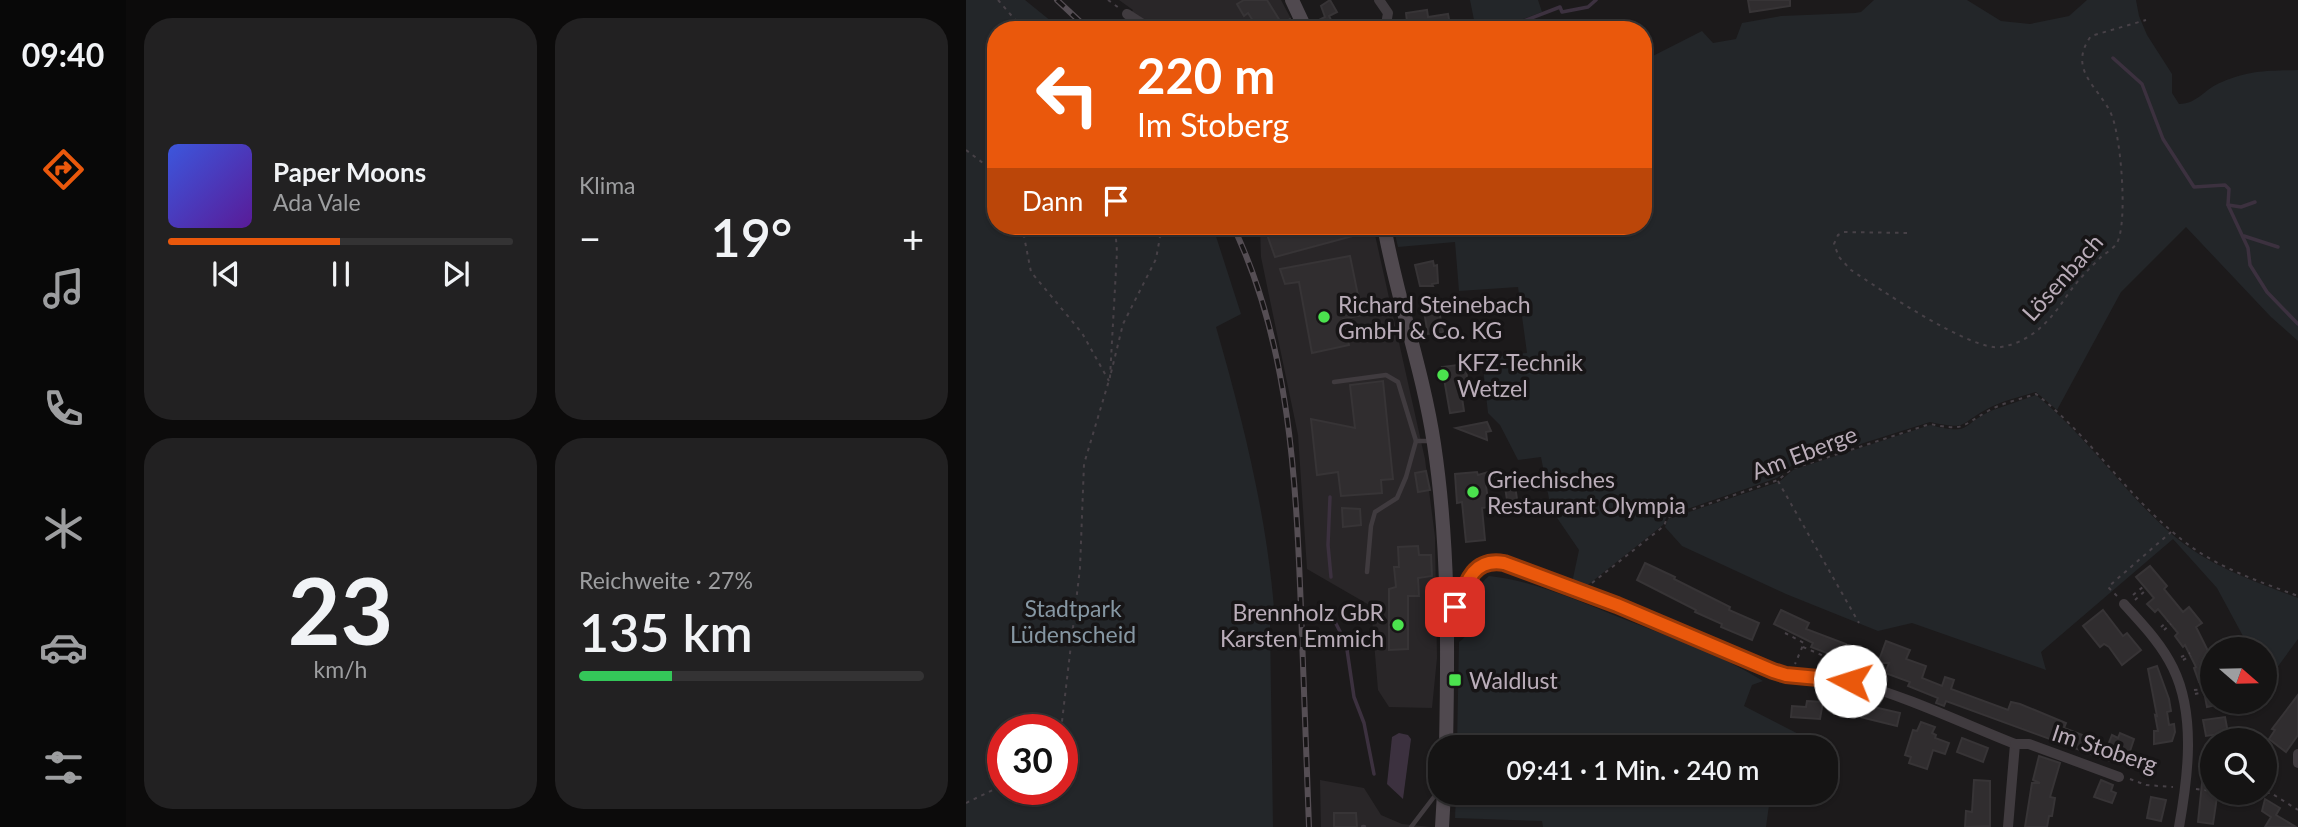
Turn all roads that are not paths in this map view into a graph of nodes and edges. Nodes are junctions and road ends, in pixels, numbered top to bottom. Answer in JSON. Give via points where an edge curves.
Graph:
{"nodes":[{"id":1,"x":1292,"y":0,"type":"edge"},
{"id":2,"x":1380,"y":0,"type":"edge"},
{"id":3,"x":1127,"y":14,"type":"road end"},
{"id":4,"x":1138,"y":21,"type":"edge"},
{"id":5,"x":1302,"y":21,"type":"edge"},
{"id":6,"x":1387,"y":21,"type":"edge"},
{"id":7,"x":1386,"y":235,"type":"edge"},
{"id":8,"x":1334,"y":382,"type":"dead end"},
{"id":9,"x":1416,"y":441,"type":"junction"},
{"id":10,"x":1434,"y":442,"type":"junction"},
{"id":11,"x":1367,"y":572,"type":"dead end"},
{"id":12,"x":2125,"y":606,"type":"road end"},
{"id":13,"x":1446,"y":608,"type":"junction"},
{"id":14,"x":1446,"y":735,"type":"edge"},
{"id":15,"x":2015,"y":744,"type":"junction"},
{"id":16,"x":2298,"y":754,"type":"edge"},
{"id":17,"x":2298,"y":763,"type":"edge"},
{"id":18,"x":2119,"y":777,"type":"road end"},
{"id":19,"x":1428,"y":805,"type":"edge"},
{"id":20,"x":1443,"y":805,"type":"edge"},
{"id":21,"x":1411,"y":827,"type":"edge"},
{"id":22,"x":1442,"y":827,"type":"edge"},
{"id":23,"x":2008,"y":827,"type":"edge"},
{"id":24,"x":2179,"y":827,"type":"edge"}],
"edges":[{"from":1,"to":5,"type":"main road"},
{"from":2,"to":6,"type":"street","via":[[1388,13]]},
{"from":3,"to":4,"type":"street"},
{"from":7,"to":10,"type":"main road"},
{"from":8,"to":9,"type":"lane","via":[[1386,375],[1398,382]]},
{"from":9,"to":10,"type":"lane"},
{"from":9,"to":11,"type":"lane","via":[[1397,498],[1376,512]]},
{"from":10,"to":13,"type":"main road","via":[[1446,559]]},
{"from":12,"to":24,"type":"street","via":[[2162,648],[2182,692],[2187,728]]},
{"from":13,"to":14,"type":"main road"},
{"from":13,"to":15,"type":"street","name":"Im Stoberg","via":[[1460,604],[1473,572],[1496,562],[1586,593],[1773,671],[1850,681]]},
{"from":15,"to":18,"type":"street","name":"Im Stoberg","via":[[2029,744]]},
{"from":15,"to":23,"type":"street","name":"Im Stoberg"},
{"from":16,"to":17,"type":"street"},
{"from":19,"to":21,"type":"lane"},
{"from":20,"to":22,"type":"main road"}]}
